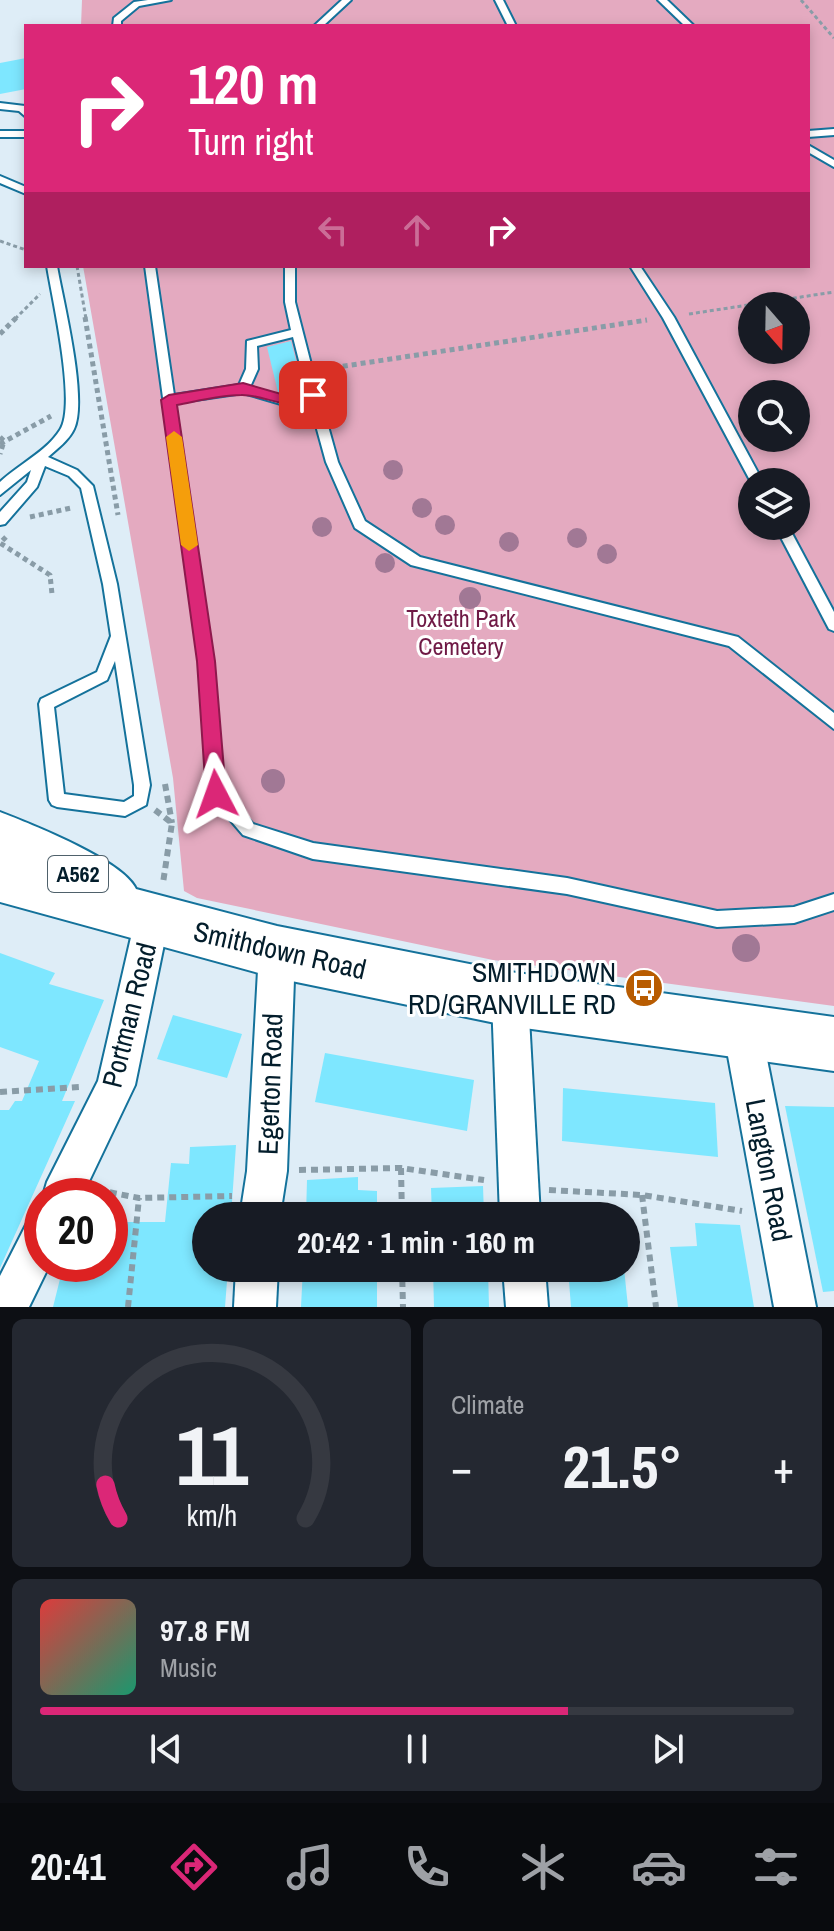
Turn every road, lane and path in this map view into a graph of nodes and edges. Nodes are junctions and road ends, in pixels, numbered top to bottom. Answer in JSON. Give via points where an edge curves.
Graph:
{"nodes":[{"id":1,"x":167,"y":0,"type":"edge"},
{"id":2,"x":347,"y":0,"type":"edge"},
{"id":3,"x":499,"y":0,"type":"edge"},
{"id":4,"x":662,"y":0,"type":"edge"},
{"id":5,"x":801,"y":0,"type":"edge"},
{"id":6,"x":117,"y":24,"type":"edge"},
{"id":7,"x":320,"y":24,"type":"edge"},
{"id":8,"x":511,"y":24,"type":"edge"},
{"id":9,"x":688,"y":24,"type":"edge"},
{"id":10,"x":834,"y":38,"type":"edge"},
{"id":11,"x":0,"y":106,"type":"edge"},
{"id":12,"x":24,"y":111,"type":"edge"},
{"id":13,"x":24,"y":131,"type":"edge"},
{"id":14,"x":834,"y":132,"type":"edge"},
{"id":15,"x":0,"y":134,"type":"edge"},
{"id":16,"x":810,"y":134,"type":"edge"},
{"id":17,"x":810,"y":149,"type":"edge"},
{"id":18,"x":834,"y":164,"type":"edge"},
{"id":19,"x":0,"y":179,"type":"edge"},
{"id":20,"x":24,"y":186,"type":"edge"},
{"id":21,"x":0,"y":241,"type":"edge"},
{"id":22,"x":24,"y":249,"type":"edge"},
{"id":23,"x":52,"y":268,"type":"edge"},
{"id":24,"x":150,"y":268,"type":"edge"},
{"id":25,"x":290,"y":268,"type":"edge"},
{"id":26,"x":636,"y":268,"type":"edge"},
{"id":27,"x":39,"y":279,"type":"dead end"},
{"id":28,"x":834,"y":292,"type":"edge"},
{"id":29,"x":668,"y":317,"type":"junction"},
{"id":30,"x":297,"y":332,"type":"junction"},
{"id":31,"x":0,"y":334,"type":"edge"},
{"id":32,"x":307,"y":372,"type":"junction"},
{"id":33,"x":243,"y":389,"type":"junction"},
{"id":34,"x":313,"y":395,"type":"junction"},
{"id":35,"x":169,"y":400,"type":"junction"},
{"id":36,"x":0,"y":437,"type":"edge"},
{"id":37,"x":0,"y":454,"type":"edge"},
{"id":38,"x":41,"y":459,"type":"junction"},
{"id":39,"x":749,"y":468,"type":"edge"},
{"id":40,"x":0,"y":490,"type":"edge"},
{"id":41,"x":4,"y":516,"type":"edge"},
{"id":42,"x":788,"y":540,"type":"edge"},
{"id":43,"x":52,"y":594,"type":"dead end"},
{"id":44,"x":834,"y":625,"type":"edge"},
{"id":45,"x":118,"y":636,"type":"junction"},
{"id":46,"x":834,"y":722,"type":"edge"},
{"id":47,"x":141,"y":800,"type":"junction"},
{"id":48,"x":0,"y":835,"type":"edge"},
{"id":49,"x":0,"y":878,"type":"edge"},
{"id":50,"x":834,"y":902,"type":"edge"},
{"id":51,"x":152,"y":920,"type":"junction"},
{"id":52,"x":277,"y":952,"type":"junction"},
{"id":53,"x":510,"y":999,"type":"junction"},
{"id":54,"x":743,"y":1034,"type":"junction"},
{"id":55,"x":834,"y":1044,"type":"edge"},
{"id":56,"x":116,"y":1085,"type":"junction"},
{"id":57,"x":0,"y":1092,"type":"edge"},
{"id":58,"x":401,"y":1168,"type":"dead end"},
{"id":59,"x":70,"y":1178,"type":"edge"},
{"id":60,"x":642,"y":1195,"type":"dead end"},
{"id":61,"x":128,"y":1197,"type":"edge"},
{"id":62,"x":139,"y":1198,"type":"junction"},
{"id":63,"x":200,"y":1202,"type":"edge"},
{"id":64,"x":261,"y":1202,"type":"edge"},
{"id":65,"x":402,"y":1202,"type":"edge"},
{"id":66,"x":519,"y":1202,"type":"edge"},
{"id":67,"x":24,"y":1272,"type":"edge"},
{"id":68,"x":256,"y":1282,"type":"edge"},
{"id":69,"x":402,"y":1282,"type":"edge"},
{"id":70,"x":525,"y":1282,"type":"edge"},
{"id":71,"x":7,"y":1307,"type":"edge"},
{"id":72,"x":128,"y":1307,"type":"edge"},
{"id":73,"x":255,"y":1307,"type":"edge"},
{"id":74,"x":403,"y":1307,"type":"edge"},
{"id":75,"x":527,"y":1307,"type":"edge"},
{"id":76,"x":656,"y":1307,"type":"edge"},
{"id":77,"x":795,"y":1307,"type":"edge"}],
"edges":[{"from":1,"to":6,"type":"lane","via":[[127,8]]},
{"from":2,"to":7,"type":"lane"},
{"from":3,"to":8,"type":"lane"},
{"from":4,"to":9,"type":"lane"},
{"from":5,"to":10,"type":"path"},
{"from":11,"to":12,"type":"lane"},
{"from":13,"to":15,"type":"lane"},
{"from":14,"to":16,"type":"lane"},
{"from":17,"to":18,"type":"lane"},
{"from":19,"to":20,"type":"lane"},
{"from":21,"to":22,"type":"path"},
{"from":23,"to":38,"type":"lane","via":[[74,397],[71,426]]},
{"from":24,"to":35,"type":"lane"},
{"from":25,"to":30,"type":"lane"},
{"from":26,"to":29,"type":"lane"},
{"from":27,"to":31,"type":"path","via":[[41,293]]},
{"from":28,"to":29,"type":"path"},
{"from":29,"to":32,"type":"path"},
{"from":29,"to":39,"type":"lane"},
{"from":30,"to":32,"type":"lane"},
{"from":30,"to":33,"type":"lane","via":[[251,344],[252,369]]},
{"from":32,"to":34,"type":"lane"},
{"from":33,"to":34,"type":"lane","via":[[281,400]]},
{"from":33,"to":35,"type":"lane"},
{"from":34,"to":46,"type":"lane","via":[[332,462],[360,524],[416,561],[733,641]]},
{"from":35,"to":50,"type":"lane","via":[[206,661],[216,794],[248,830],[313,851],[567,886],[717,919],[794,915]]},
{"from":36,"to":37,"type":"path"},
{"from":38,"to":40,"type":"lane"},
{"from":38,"to":41,"type":"lane","via":[[33,484]]},
{"from":38,"to":45,"type":"lane","via":[[73,473],[87,486]]},
{"from":41,"to":43,"type":"path","via":[[22,519],[0,543],[50,575]]},
{"from":42,"to":44,"type":"lane"},
{"from":45,"to":47,"type":"lane"},
{"from":45,"to":47,"type":"lane","via":[[102,676],[46,704],[57,800],[125,809]]},
{"from":47,"to":51,"type":"path","via":[[172,823]]},
{"from":48,"to":51,"type":"highway","name":"Smithdown Road","number":"A562","via":[[49,857]]},
{"from":49,"to":51,"type":"highway","name":"Smithdown Road","number":"A562"},
{"from":51,"to":52,"type":"highway","name":"Smithdown Road","number":"A562"},
{"from":51,"to":56,"type":"street","name":"Portman Road"},
{"from":52,"to":53,"type":"highway","name":"Smithdown Road","number":"A562"},
{"from":52,"to":64,"type":"street","name":"Egerton Road","via":[[267,1171]]},
{"from":53,"to":54,"type":"highway","name":"Smithdown Road","number":"A562"},
{"from":53,"to":66,"type":"street"},
{"from":54,"to":55,"type":"highway","name":"Smithdown Road","number":"A562"},
{"from":54,"to":77,"type":"street","name":"Langton Road"},
{"from":56,"to":57,"type":"path"},
{"from":56,"to":59,"type":"street","name":"Portman Road"},
{"from":58,"to":65,"type":"path"},
{"from":60,"to":76,"type":"path"},
{"from":61,"to":62,"type":"path"},
{"from":62,"to":63,"type":"path"},
{"from":62,"to":72,"type":"path"},
{"from":67,"to":71,"type":"street"},
{"from":68,"to":73,"type":"street"},
{"from":69,"to":74,"type":"path"},
{"from":70,"to":75,"type":"street"}]}
